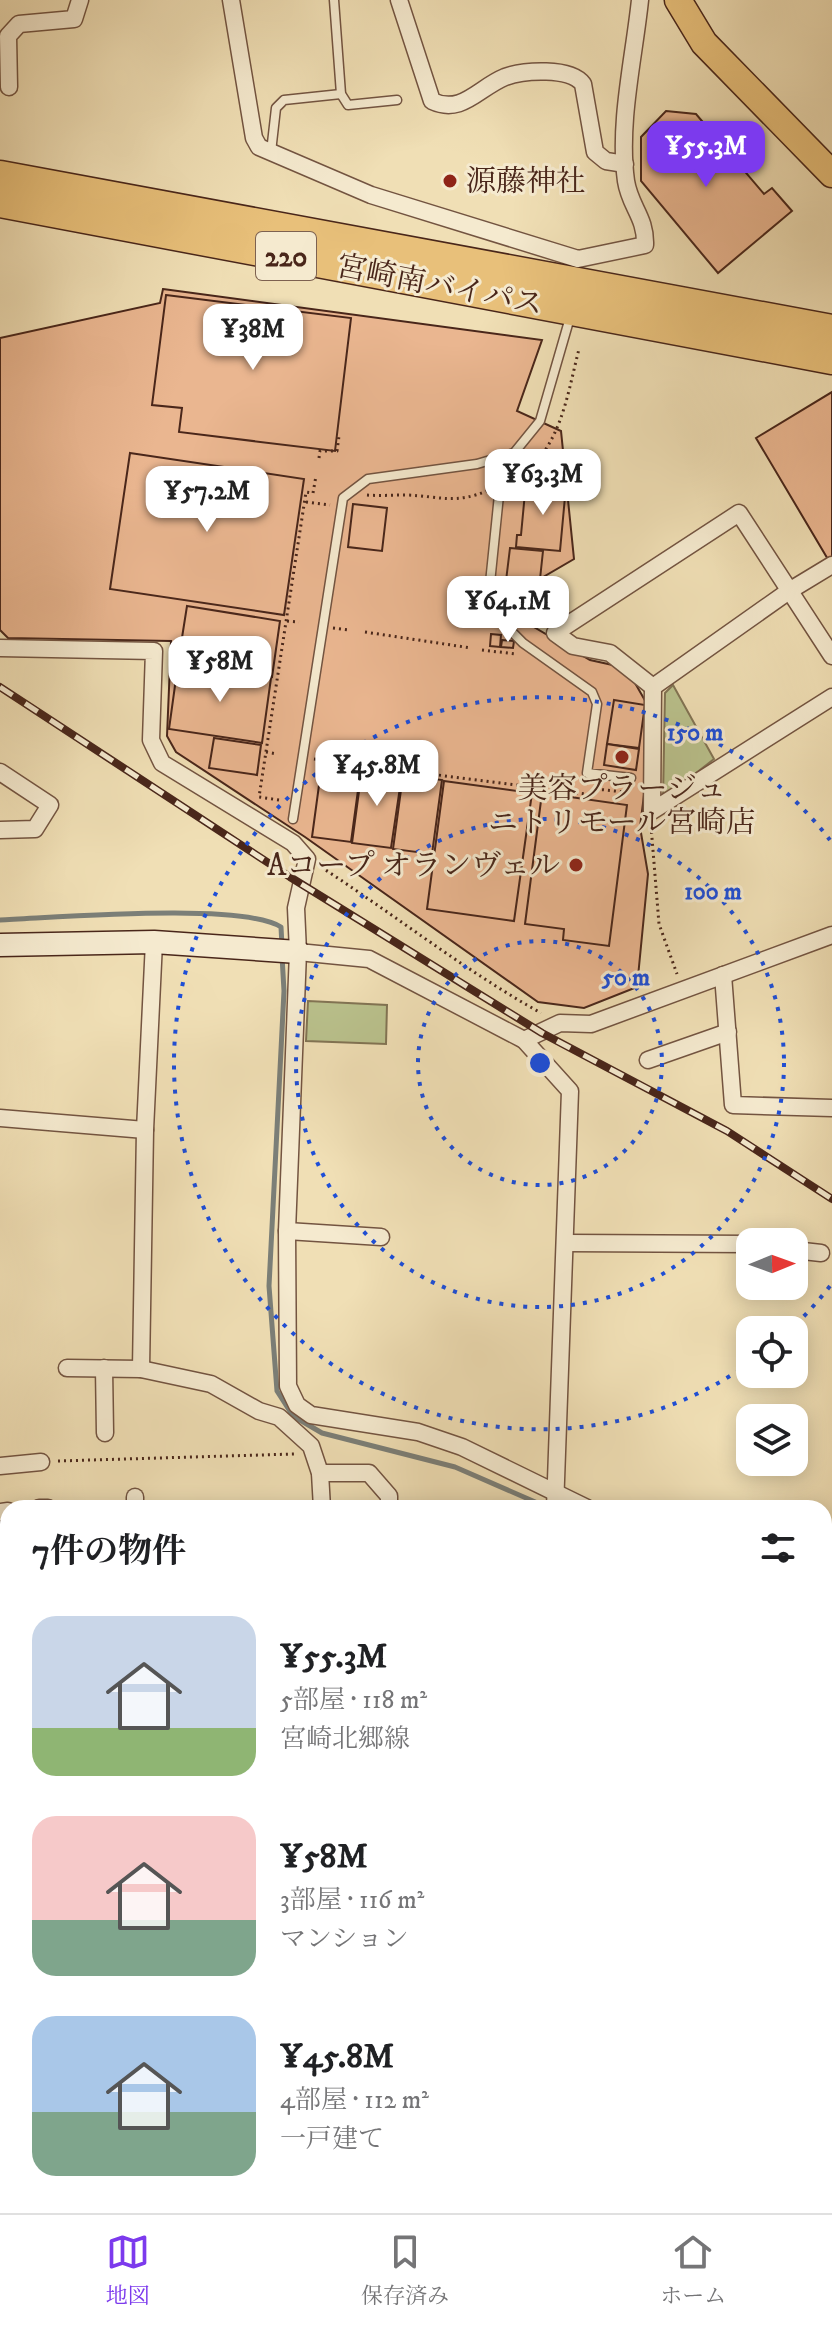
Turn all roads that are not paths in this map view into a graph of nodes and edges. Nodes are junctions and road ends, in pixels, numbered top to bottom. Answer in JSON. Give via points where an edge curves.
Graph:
{"nodes":[{"id":1,"x":80,"y":0,"type":"edge"},
{"id":2,"x":231,"y":0,"type":"edge"},
{"id":3,"x":334,"y":0,"type":"edge"},
{"id":4,"x":399,"y":0,"type":"edge"},
{"id":5,"x":640,"y":0,"type":"edge"},
{"id":6,"x":678,"y":0,"type":"edge"},
{"id":7,"x":9,"y":87,"type":"dead end"},
{"id":8,"x":341,"y":94,"type":"junction"},
{"id":9,"x":397,"y":100,"type":"dead end"},
{"id":10,"x":270,"y":153,"type":"junction"},
{"id":11,"x":625,"y":164,"type":"junction"},
{"id":12,"x":832,"y":174,"type":"edge"},
{"id":13,"x":0,"y":176,"type":"edge"},
{"id":14,"x":0,"y":202,"type":"edge"},
{"id":15,"x":576,"y":284,"type":"junction"},
{"id":16,"x":832,"y":330,"type":"edge"},
{"id":17,"x":832,"y":359,"type":"edge"},
{"id":18,"x":503,"y":456,"type":"junction"},
{"id":19,"x":832,"y":565,"type":"edge"},
{"id":20,"x":789,"y":591,"type":"junction"},
{"id":21,"x":0,"y":648,"type":"edge"},
{"id":22,"x":832,"y":656,"type":"edge"},
{"id":23,"x":653,"y":687,"type":"junction"},
{"id":24,"x":832,"y":697,"type":"edge"},
{"id":25,"x":0,"y":772,"type":"edge"},
{"id":26,"x":631,"y":778,"type":"dead end"},
{"id":27,"x":293,"y":819,"type":"dead end"},
{"id":28,"x":0,"y":830,"type":"edge"},
{"id":29,"x":832,"y":935,"type":"edge"},
{"id":30,"x":154,"y":942,"type":"junction"},
{"id":31,"x":0,"y":945,"type":"edge"},
{"id":32,"x":298,"y":952,"type":"junction"},
{"id":33,"x":723,"y":975,"type":"junction"},
{"id":34,"x":728,"y":1032,"type":"junction"},
{"id":35,"x":524,"y":1040,"type":"junction"},
{"id":36,"x":648,"y":1060,"type":"dead end"},
{"id":37,"x":832,"y":1108,"type":"edge"},
{"id":38,"x":0,"y":1118,"type":"edge"},
{"id":39,"x":145,"y":1130,"type":"junction"},
{"id":40,"x":287,"y":1231,"type":"junction"},
{"id":41,"x":381,"y":1237,"type":"dead end"},
{"id":42,"x":567,"y":1243,"type":"junction"},
{"id":43,"x":736,"y":1244,"type":"edge"},
{"id":44,"x":808,"y":1252,"type":"edge"},
{"id":45,"x":821,"y":1253,"type":"dead end"},
{"id":46,"x":67,"y":1368,"type":"dead end"},
{"id":47,"x":104,"y":1368,"type":"junction"},
{"id":48,"x":141,"y":1369,"type":"junction"},
{"id":49,"x":297,"y":1405,"type":"junction"},
{"id":50,"x":279,"y":1417,"type":"junction"},
{"id":51,"x":105,"y":1433,"type":"dead end"},
{"id":52,"x":41,"y":1462,"type":"road end"},
{"id":53,"x":0,"y":1466,"type":"edge"},
{"id":54,"x":320,"y":1473,"type":"junction"},
{"id":55,"x":322,"y":1500,"type":"edge"},
{"id":56,"x":389,"y":1500,"type":"edge"},
{"id":57,"x":555,"y":1500,"type":"edge"}],
"edges":[{"from":1,"to":7,"type":"street","via":[[74,19],[19,24],[8,36]]},
{"from":2,"to":10,"type":"street","via":[[254,138]]},
{"from":3,"to":8,"type":"lane"},
{"from":4,"to":11,"type":"street","via":[[432,101],[459,105],[507,76],[565,71],[583,84],[595,152],[606,161]]},
{"from":5,"to":11,"type":"street"},
{"from":6,"to":12,"type":"main road","via":[[704,43]]},
{"from":8,"to":9,"type":"lane","via":[[348,105]]},
{"from":8,"to":10,"type":"lane","via":[[284,100],[276,108]]},
{"from":10,"to":15,"type":"street"},
{"from":11,"to":15,"type":"street","via":[[632,202],[646,223],[645,245]]},
{"from":13,"to":15,"type":"highway","name":"宮崎南バイパス","number":"220"},
{"from":14,"to":15,"type":"highway","name":"宮崎南バイパス","number":"220"},
{"from":15,"to":16,"type":"highway","name":"宮崎南バイパス","number":"220"},
{"from":15,"to":17,"type":"highway","name":"宮崎南バイパス","number":"220"},
{"from":15,"to":18,"type":"lane","via":[[540,421],[514,453]]},
{"from":18,"to":26,"type":"lane","via":[[505,485],[490,583],[493,607],[523,643],[592,692],[597,704],[587,773]]},
{"from":18,"to":27,"type":"lane","via":[[368,479],[343,498]]},
{"from":19,"to":20,"type":"street"},
{"from":20,"to":22,"type":"street"},
{"from":20,"to":23,"type":"street"},
{"from":20,"to":23,"type":"street","via":[[739,513],[555,633],[573,646],[610,653]]},
{"from":21,"to":32,"type":"street","via":[[154,651],[151,740],[162,763],[293,843],[307,859],[296,908]]},
{"from":23,"to":24,"type":"street","via":[[652,811]]},
{"from":25,"to":28,"type":"street","via":[[50,805],[35,829]]},
{"from":29,"to":33,"type":"street"},
{"from":30,"to":31,"type":"street"},
{"from":30,"to":32,"type":"street"},
{"from":30,"to":39,"type":"street"},
{"from":32,"to":35,"type":"street","via":[[369,959]]},
{"from":32,"to":40,"type":"street"},
{"from":33,"to":34,"type":"street"},
{"from":33,"to":35,"type":"street","via":[[591,1024],[560,1023]]},
{"from":34,"to":36,"type":"street"},
{"from":34,"to":37,"type":"street","via":[[733,1105]]},
{"from":35,"to":42,"type":"street","via":[[570,1091]]},
{"from":38,"to":39,"type":"street"},
{"from":39,"to":48,"type":"street"},
{"from":40,"to":41,"type":"street"},
{"from":40,"to":49,"type":"street","via":[[288,1386]]},
{"from":42,"to":43,"type":"street"},
{"from":42,"to":57,"type":"street"},
{"from":44,"to":45,"type":"street"},
{"from":46,"to":47,"type":"street"},
{"from":47,"to":48,"type":"street"},
{"from":47,"to":51,"type":"street"},
{"from":48,"to":50,"type":"street","via":[[211,1384]]},
{"from":49,"to":50,"type":"lane"},
{"from":49,"to":57,"type":"street","via":[[311,1415],[418,1432],[462,1447]]},
{"from":50,"to":54,"type":"street","via":[[311,1446]]},
{"from":52,"to":53,"type":"street"},
{"from":54,"to":55,"type":"street"},
{"from":54,"to":56,"type":"street","via":[[369,1473]]}]}
